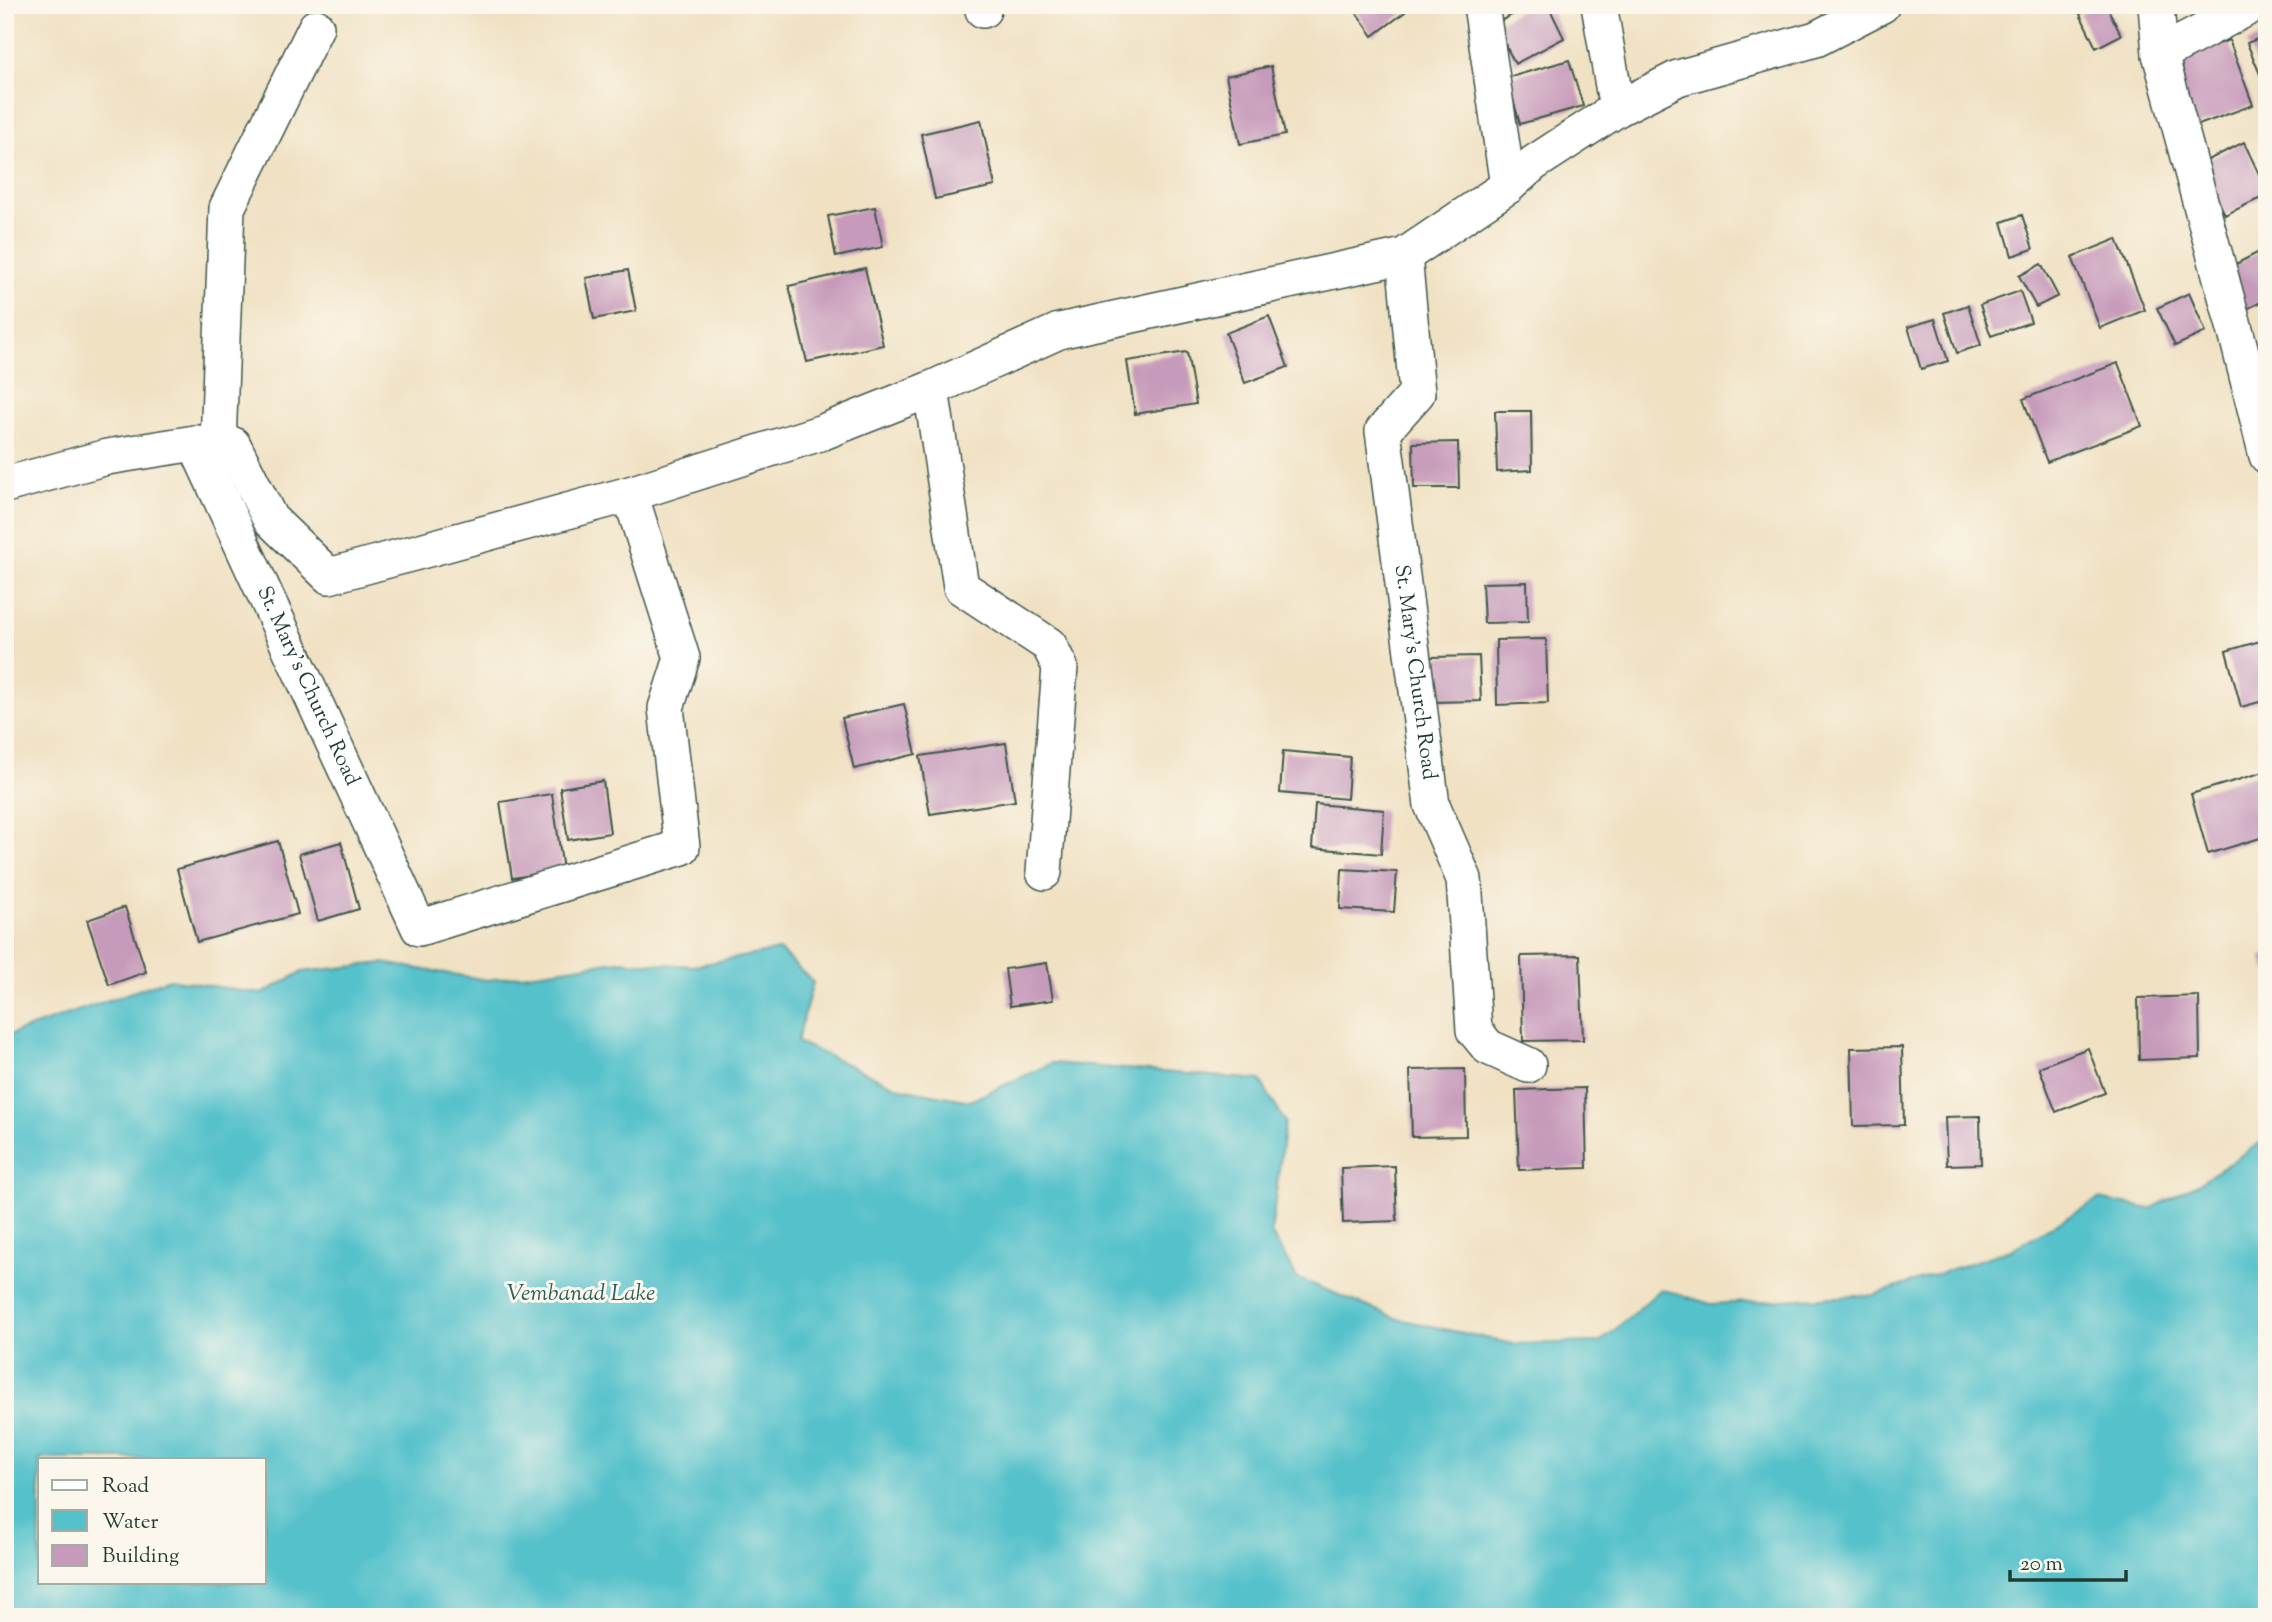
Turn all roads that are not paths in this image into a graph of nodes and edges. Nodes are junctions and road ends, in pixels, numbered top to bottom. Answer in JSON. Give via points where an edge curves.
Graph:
{"nodes":[{"id":1,"x":1481,"y":5,"type":"edge"},
{"id":2,"x":1599,"y":5,"type":"edge"},
{"id":3,"x":1882,"y":5,"type":"edge"},
{"id":4,"x":2156,"y":5,"type":"edge"},
{"id":5,"x":2252,"y":5,"type":"edge"},
{"id":6,"x":316,"y":27,"type":"dead end"},
{"id":7,"x":2160,"y":54,"type":"junction"},
{"id":8,"x":1617,"y":109,"type":"junction"},
{"id":9,"x":1508,"y":186,"type":"junction"},
{"id":10,"x":1404,"y":256,"type":"junction"},
{"id":11,"x":931,"y":389,"type":"junction"},
{"id":12,"x":206,"y":443,"type":"junction"},
{"id":13,"x":2267,"y":456,"type":"edge"},
{"id":14,"x":5,"y":485,"type":"edge"},
{"id":15,"x":630,"y":494,"type":"junction"},
{"id":16,"x":1044,"y":872,"type":"dead end"},
{"id":17,"x":1528,"y":1065,"type":"dead end"}],
"edges":[{"from":1,"to":9,"type":"street"},
{"from":2,"to":8,"type":"street"},
{"from":3,"to":8,"type":"street","via":[[1816,39],[1678,78]]},
{"from":4,"to":7,"type":"street"},
{"from":5,"to":7,"type":"street"},
{"from":6,"to":12,"type":"street","via":[[228,208]]},
{"from":7,"to":13,"type":"street"},
{"from":8,"to":9,"type":"street","via":[[1534,163]]},
{"from":9,"to":10,"type":"street"},
{"from":10,"to":11,"type":"street","via":[[1059,331]]},
{"from":10,"to":17,"type":"street","name":"St. Mary's Church Road","via":[[1417,393],[1383,431],[1432,804],[1464,879],[1474,1030],[1488,1047]]},
{"from":11,"to":15,"type":"street","via":[[823,432]]},
{"from":11,"to":16,"type":"street","via":[[961,587],[1049,645],[1060,667]]},
{"from":12,"to":14,"type":"street","via":[[107,457]]},
{"from":12,"to":15,"type":"street","via":[[233,445],[270,519],[329,576]]},
{"from":12,"to":15,"type":"street","name":"St. Mary's Church Road","via":[[419,928],[682,847],[666,708],[682,658]]}]}
